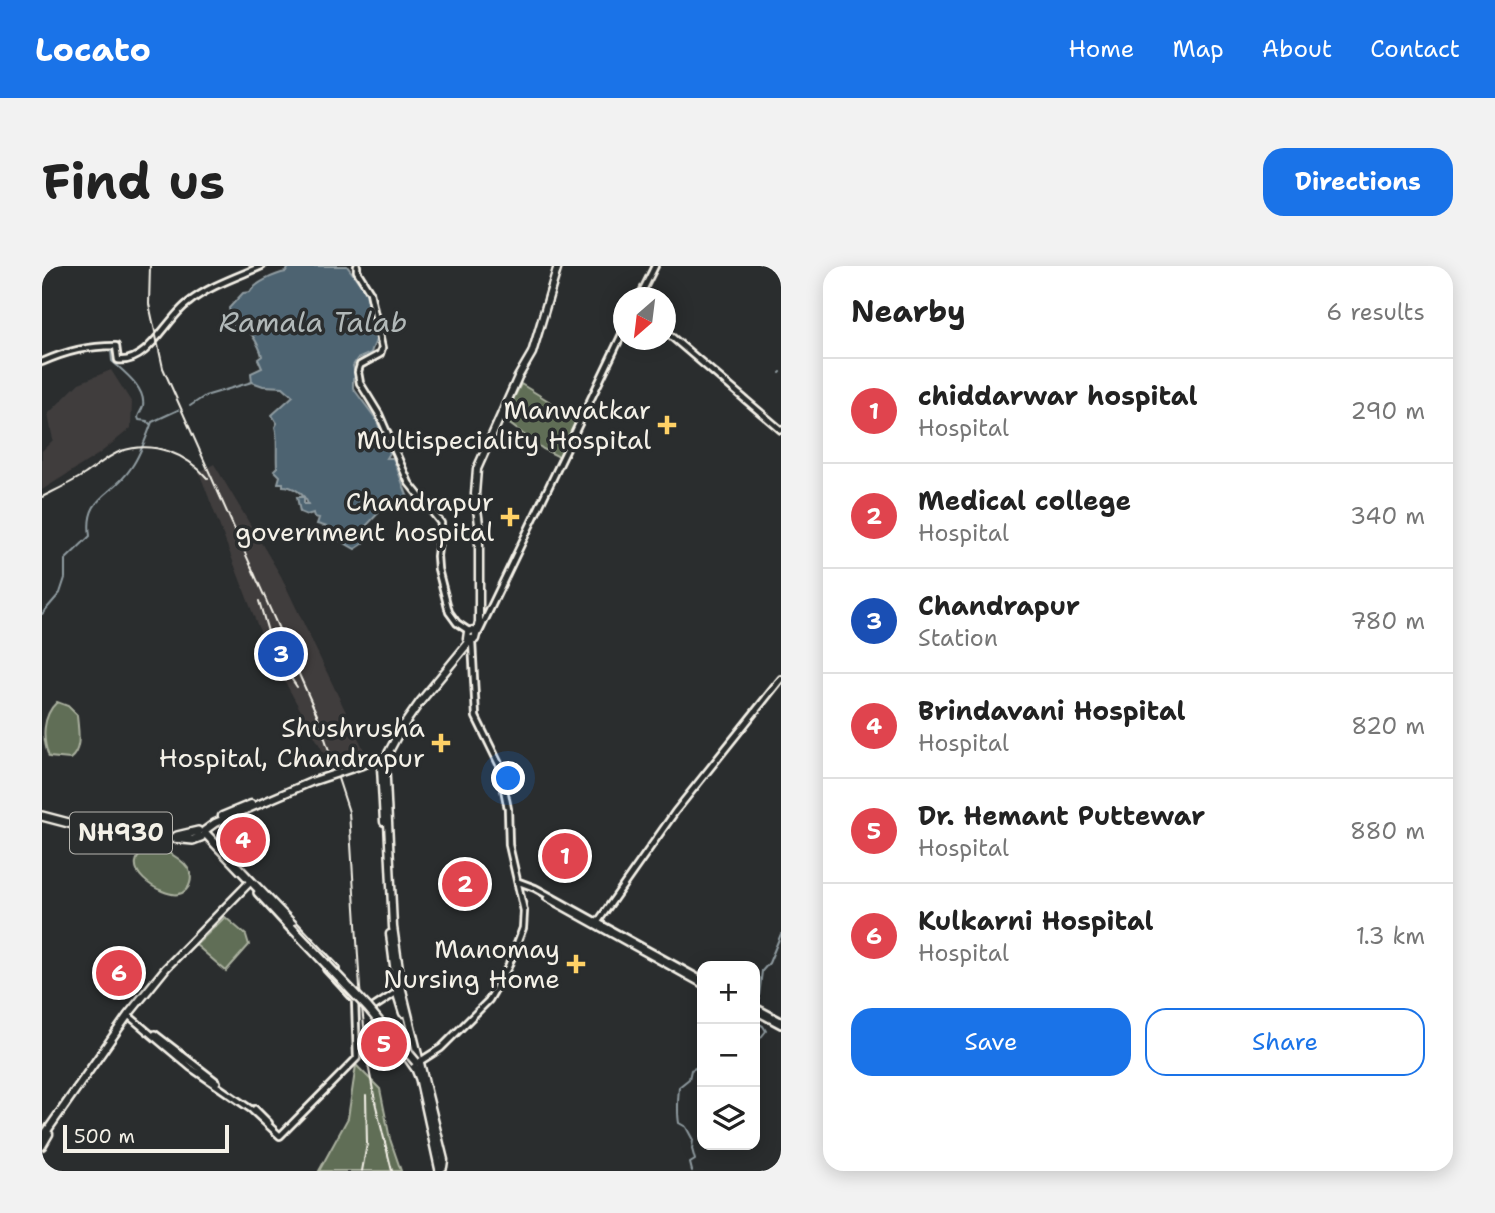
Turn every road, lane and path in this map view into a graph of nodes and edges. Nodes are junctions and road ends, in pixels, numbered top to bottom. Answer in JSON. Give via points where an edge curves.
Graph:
{"nodes":[{"id":1,"x":262,"y":266,"type":"edge"},
{"id":2,"x":356,"y":266,"type":"edge"},
{"id":3,"x":558,"y":266,"type":"edge"},
{"id":4,"x":646,"y":267,"type":"edge"},
{"id":5,"x":653,"y":268,"type":"edge"},
{"id":6,"x":644,"y":287,"type":"edge"},
{"id":7,"x":676,"y":341,"type":"edge"},
{"id":8,"x":614,"y":350,"type":"edge"},
{"id":9,"x":42,"y":362,"type":"edge"},
{"id":10,"x":781,"y":430,"type":"edge"},
{"id":11,"x":472,"y":637,"type":"junction"},
{"id":12,"x":781,"y":679,"type":"edge"},
{"id":13,"x":383,"y":760,"type":"junction"},
{"id":14,"x":42,"y":814,"type":"edge"},
{"id":15,"x":202,"y":833,"type":"junction"},
{"id":16,"x":249,"y":883,"type":"junction"},
{"id":17,"x":519,"y":884,"type":"junction"},
{"id":18,"x":257,"y":893,"type":"junction"},
{"id":19,"x":597,"y":923,"type":"junction"},
{"id":20,"x":294,"y":927,"type":"junction"},
{"id":21,"x":697,"y":979,"type":"edge"},
{"id":22,"x":697,"y":979,"type":"edge"},
{"id":23,"x":399,"y":991,"type":"junction"},
{"id":24,"x":760,"y":1011,"type":"edge"},
{"id":25,"x":130,"y":1015,"type":"junction"},
{"id":26,"x":781,"y":1023,"type":"edge"},
{"id":27,"x":407,"y":1056,"type":"junction"},
{"id":28,"x":417,"y":1064,"type":"junction"},
{"id":29,"x":43,"y":1141,"type":"edge"},
{"id":30,"x":442,"y":1168,"type":"edge"}],
"edges":[{"from":1,"to":9,"type":"main road","via":[[188,303],[141,354],[118,360],[116,345],[95,346]]},
{"from":2,"to":11,"type":"main road","via":[[370,292],[382,348],[380,354],[360,365],[360,383],[409,483],[441,523],[438,569],[449,612]]},
{"from":3,"to":11,"type":"main road","via":[[533,353],[477,470],[479,622]]},
{"from":4,"to":5,"type":"main road"},
{"from":5,"to":6,"type":"main road"},
{"from":7,"to":10,"type":"main road"},
{"from":8,"to":11,"type":"main road"},
{"from":11,"to":13,"type":"main road","via":[[415,701]]},
{"from":11,"to":17,"type":"main road","via":[[475,717],[499,764]]},
{"from":12,"to":19,"type":"main road","via":[[675,812]]},
{"from":13,"to":15,"type":"main road","bridge":true,"via":[[233,811],[207,823]]},
{"from":13,"to":23,"type":"main road"},
{"from":14,"to":15,"type":"highway","number":"NH930","via":[[99,831],[193,840]]},
{"from":15,"to":16,"type":"highway","number":"NH930"},
{"from":16,"to":18,"type":"highway","number":"NH930"},
{"from":16,"to":20,"type":"highway","number":"NH930"},
{"from":16,"to":25,"type":"main road","via":[[201,930]]},
{"from":17,"to":19,"type":"main road","via":[[535,888]]},
{"from":17,"to":21,"type":"main road"},
{"from":17,"to":28,"type":"main road","via":[[523,928],[501,979],[489,1000],[454,1036]]},
{"from":18,"to":20,"type":"highway","number":"NH930"},
{"from":18,"to":25,"type":"main road","via":[[355,1004],[357,1059],[280,1135],[258,1111]]},
{"from":19,"to":22,"type":"main road"},
{"from":20,"to":27,"type":"highway","number":"NH930","bridge":true},
{"from":20,"to":30,"type":"highway","number":"NH930","bridge":true,"via":[[416,1062],[425,1081]]},
{"from":23,"to":27,"type":"main road","via":[[374,1007],[371,1016]]},
{"from":23,"to":28,"type":"main road"},
{"from":24,"to":26,"type":"main road"},
{"from":25,"to":29,"type":"main road"},
{"from":27,"to":28,"type":"highway","number":"NH930"},
{"from":28,"to":30,"type":"highway","number":"NH930"}]}
